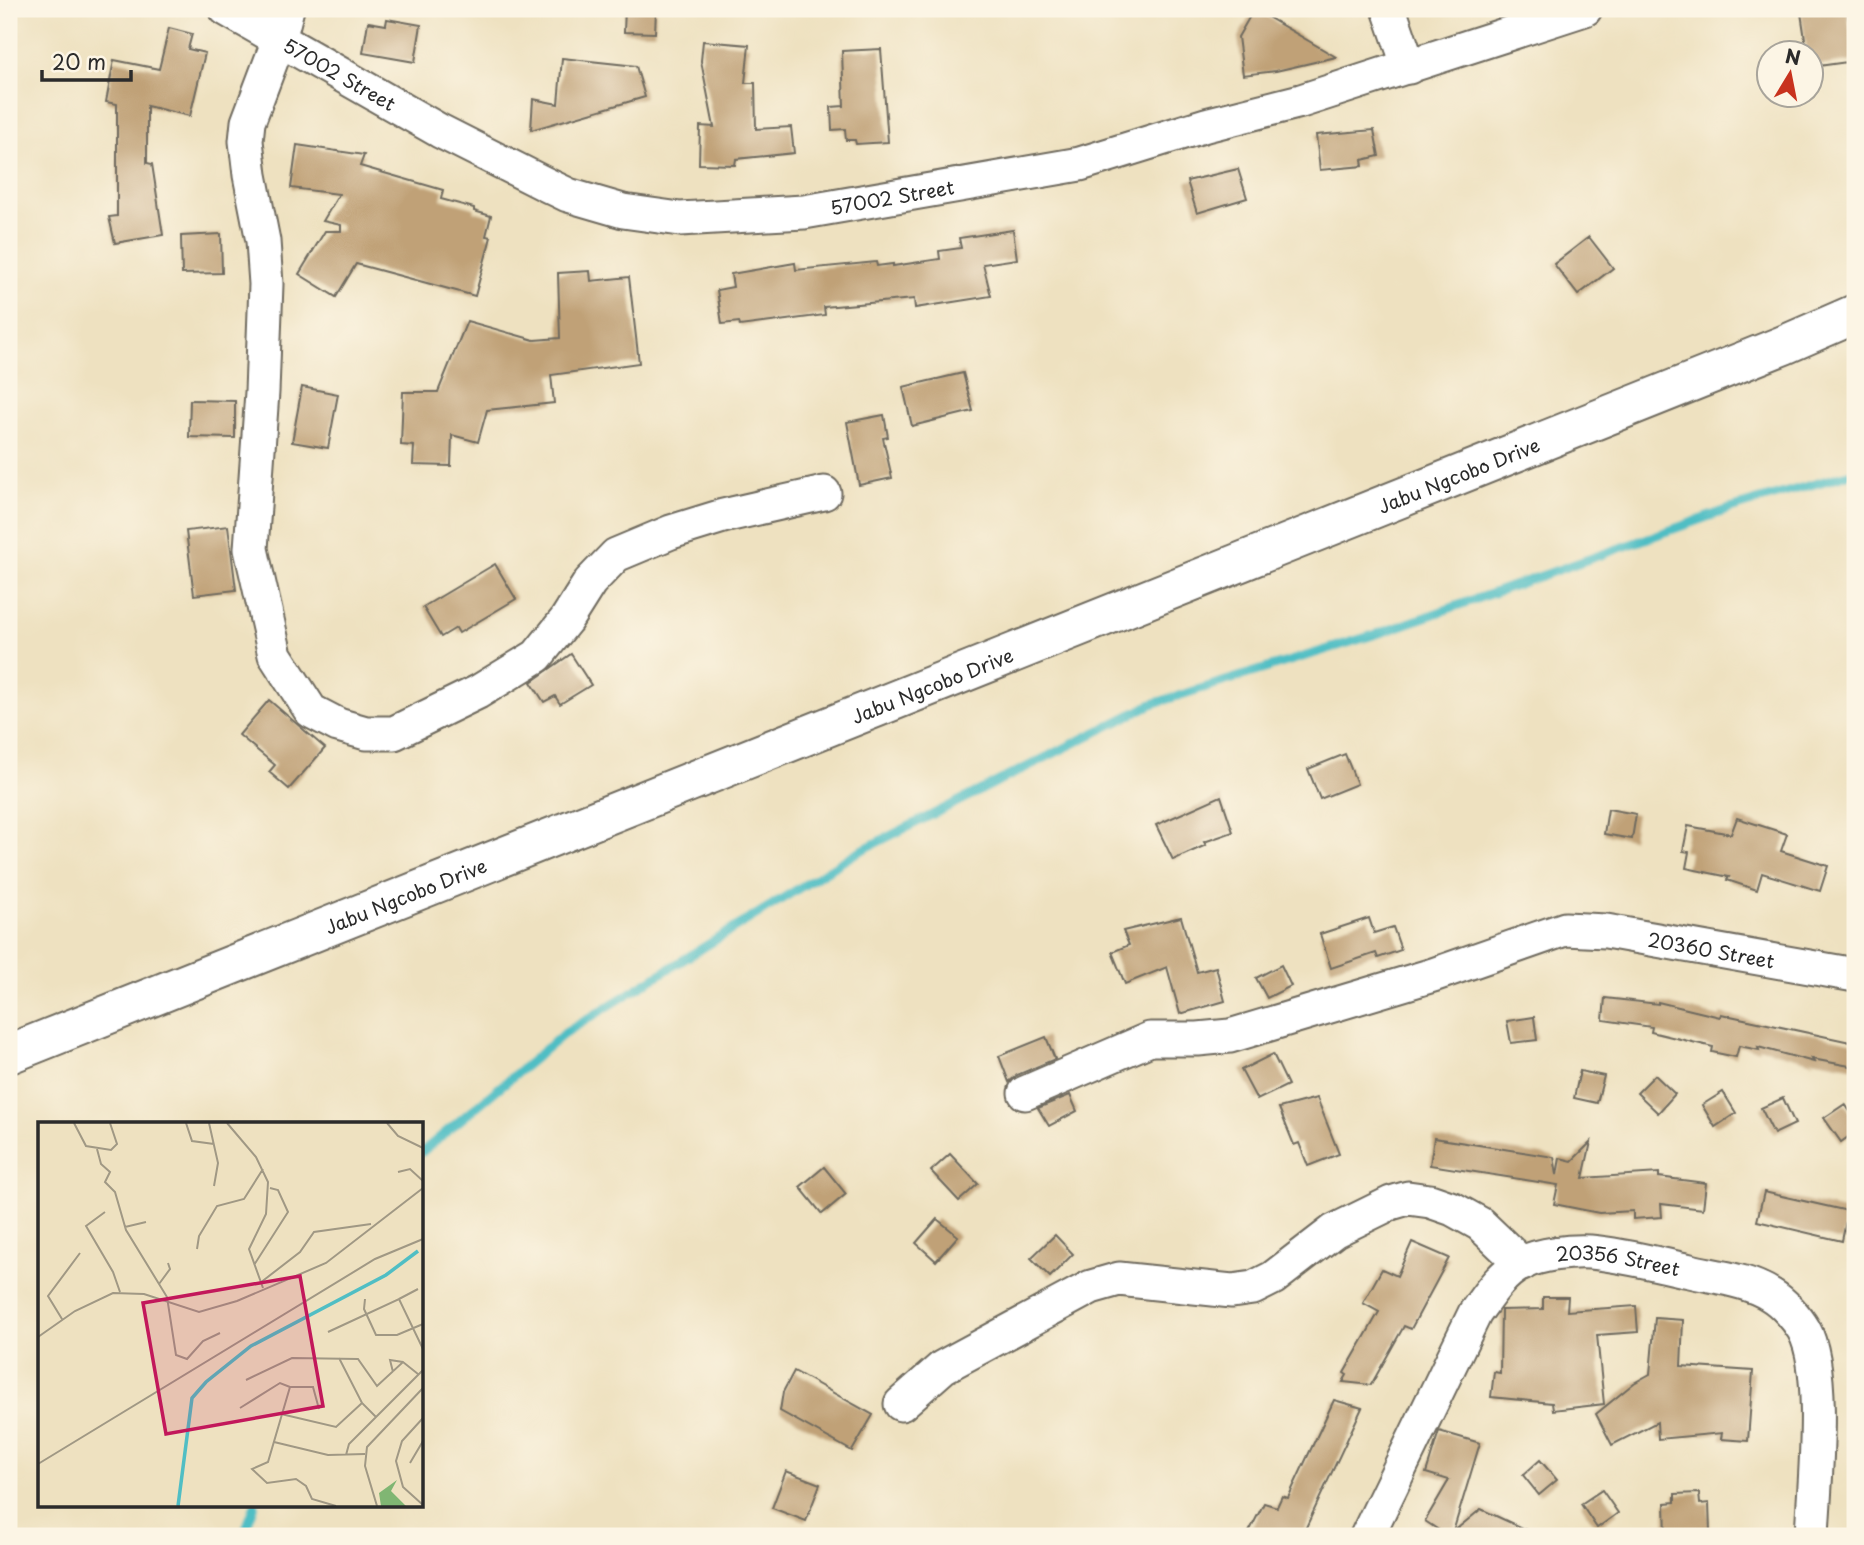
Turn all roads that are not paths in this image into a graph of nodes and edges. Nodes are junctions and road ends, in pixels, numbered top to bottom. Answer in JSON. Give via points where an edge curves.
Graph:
{"nodes":[{"id":1,"x":226,"y":9,"type":"edge"},
{"id":2,"x":1388,"y":9,"type":"edge"},
{"id":3,"x":1584,"y":9,"type":"edge"},
{"id":4,"x":283,"y":24,"type":"edge"},
{"id":5,"x":1409,"y":67,"type":"junction"},
{"id":6,"x":1855,"y":314,"type":"edge"},
{"id":7,"x":824,"y":493,"type":"dead end"},
{"id":8,"x":1855,"y":975,"type":"edge"},
{"id":9,"x":9,"y":1054,"type":"edge"},
{"id":10,"x":1025,"y":1093,"type":"dead end"},
{"id":11,"x":1522,"y":1264,"type":"junction"},
{"id":12,"x":901,"y":1404,"type":"dead end"},
{"id":13,"x":1367,"y":1536,"type":"edge"},
{"id":14,"x":1812,"y":1536,"type":"edge"}],
"edges":[{"from":1,"to":4,"type":"street","name":"57002 Street"},
{"from":2,"to":5,"type":"street"},
{"from":3,"to":5,"type":"street","name":"57002 Street"},
{"from":4,"to":5,"type":"street","name":"57002 Street","via":[[439,131],[568,195],[622,211],[680,219],[804,212],[1080,164]]},
{"from":4,"to":7,"type":"street","via":[[248,122],[246,141],[266,285],[251,549],[275,655],[311,711],[366,733],[394,733],[478,692],[537,656],[590,582],[616,555],[671,531]]},
{"from":6,"to":9,"type":"main road","name":"Jabu Ngcobo Drive"},
{"from":8,"to":10,"type":"street","name":"20360 Street","via":[[1606,931],[1565,929],[1433,975],[1230,1036],[1150,1039]]},
{"from":11,"to":12,"type":"street","via":[[1480,1224],[1453,1209],[1408,1198],[1334,1231],[1253,1288],[1232,1291],[1119,1279],[1091,1287],[943,1367]]},
{"from":11,"to":13,"type":"street","name":"20356 Street","via":[[1498,1281],[1475,1314]]},
{"from":11,"to":14,"type":"street","name":"20356 Street","via":[[1555,1254],[1622,1256],[1748,1284],[1772,1295],[1804,1330],[1814,1360],[1817,1413]]}]}
